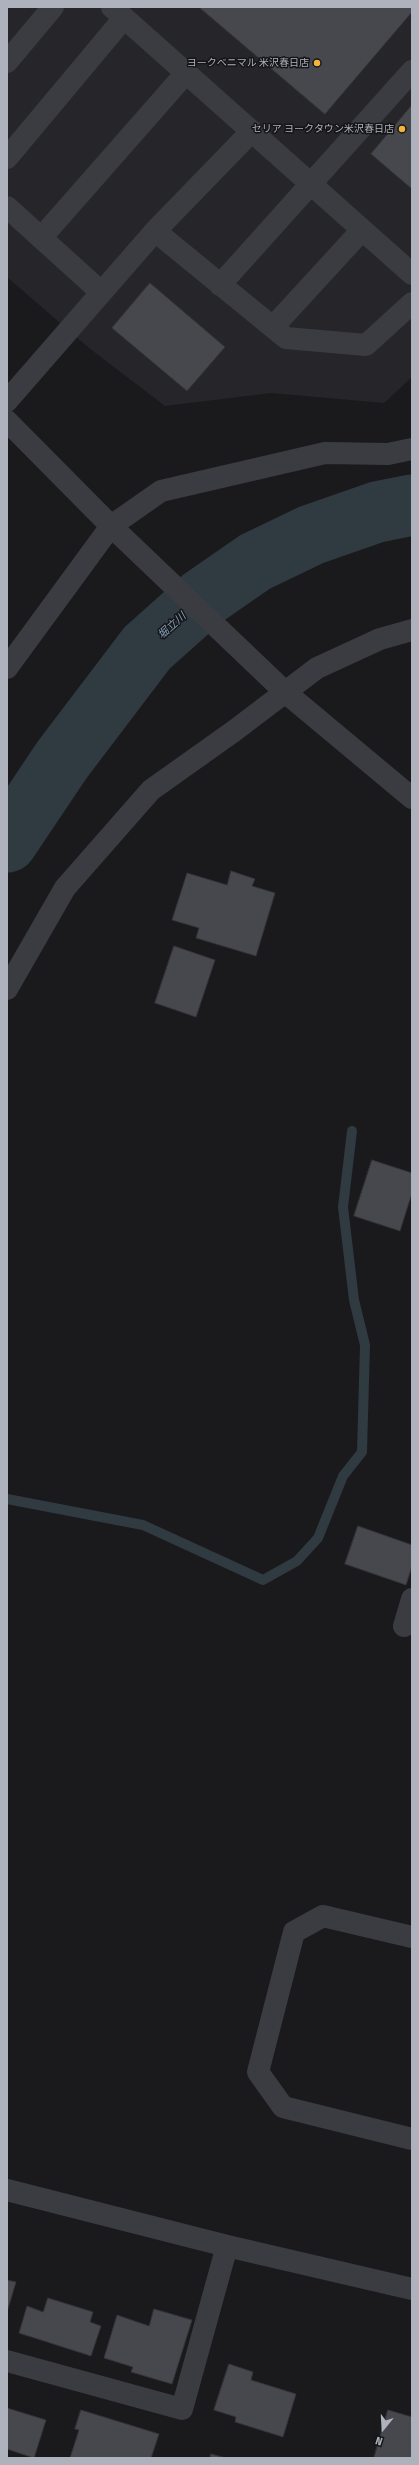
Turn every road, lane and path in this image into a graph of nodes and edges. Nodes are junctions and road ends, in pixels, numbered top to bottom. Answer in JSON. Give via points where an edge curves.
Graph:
{"nodes":[{"id":1,"x":53,"y":7,"type":"edge"},
{"id":2,"x":118,"y":12,"type":"edge"},
{"id":3,"x":7,"y":62,"type":"edge"},
{"id":4,"x":412,"y":71,"type":"edge"},
{"id":5,"x":186,"y":73,"type":"junction"},
{"id":6,"x":252,"y":131,"type":"junction"},
{"id":7,"x":7,"y":158,"type":"edge"},
{"id":8,"x":310,"y":184,"type":"junction"},
{"id":9,"x":7,"y":207,"type":"edge"},
{"id":10,"x":362,"y":230,"type":"junction"},
{"id":11,"x":155,"y":231,"type":"junction"},
{"id":12,"x":41,"y":238,"type":"junction"},
{"id":13,"x":412,"y":274,"type":"edge"},
{"id":14,"x":220,"y":285,"type":"junction"},
{"id":15,"x":101,"y":292,"type":"junction"},
{"id":16,"x":412,"y":303,"type":"edge"},
{"id":17,"x":273,"y":327,"type":"junction"},
{"id":18,"x":7,"y":401,"type":"edge"},
{"id":19,"x":7,"y":421,"type":"edge"},
{"id":20,"x":412,"y":449,"type":"edge"},
{"id":21,"x":111,"y":526,"type":"junction"},
{"id":22,"x":412,"y":630,"type":"edge"},
{"id":23,"x":7,"y":668,"type":"edge"},
{"id":24,"x":285,"y":692,"type":"junction"},
{"id":25,"x":412,"y":798,"type":"edge"},
{"id":26,"x":7,"y":989,"type":"edge"},
{"id":27,"x":412,"y":1599,"type":"edge"},
{"id":28,"x":404,"y":1626,"type":"dead end"},
{"id":29,"x":412,"y":1938,"type":"edge"},
{"id":30,"x":412,"y":2139,"type":"edge"},
{"id":31,"x":7,"y":2190,"type":"edge"},
{"id":32,"x":227,"y":2246,"type":"junction"},
{"id":33,"x":412,"y":2289,"type":"edge"},
{"id":34,"x":7,"y":2361,"type":"edge"}],
"edges":[{"from":1,"to":3,"type":"street"},
{"from":2,"to":5,"type":"street"},
{"from":2,"to":7,"type":"street"},
{"from":4,"to":8,"type":"street"},
{"from":5,"to":6,"type":"street"},
{"from":5,"to":12,"type":"street"},
{"from":6,"to":8,"type":"street"},
{"from":6,"to":11,"type":"street"},
{"from":8,"to":10,"type":"street"},
{"from":8,"to":14,"type":"street"},
{"from":9,"to":12,"type":"street"},
{"from":10,"to":13,"type":"street"},
{"from":10,"to":17,"type":"street"},
{"from":11,"to":14,"type":"street"},
{"from":11,"to":15,"type":"street"},
{"from":12,"to":15,"type":"street"},
{"from":14,"to":17,"type":"street"},
{"from":15,"to":18,"type":"street"},
{"from":16,"to":17,"type":"street","via":[[366,345],[286,338]]},
{"from":19,"to":21,"type":"street"},
{"from":20,"to":21,"type":"street","via":[[388,454],[325,453],[161,491]]},
{"from":21,"to":23,"type":"street"},
{"from":21,"to":24,"type":"street"},
{"from":22,"to":24,"type":"street","via":[[380,639],[317,668]]},
{"from":24,"to":25,"type":"street"},
{"from":24,"to":26,"type":"street","via":[[150,790],[65,888]]},
{"from":27,"to":28,"type":"street"},
{"from":29,"to":30,"type":"street","via":[[323,1916],[294,1932],[258,2072],[283,2107]]},
{"from":31,"to":32,"type":"street"},
{"from":32,"to":33,"type":"street"},
{"from":32,"to":34,"type":"street","via":[[182,2409]]}]}
